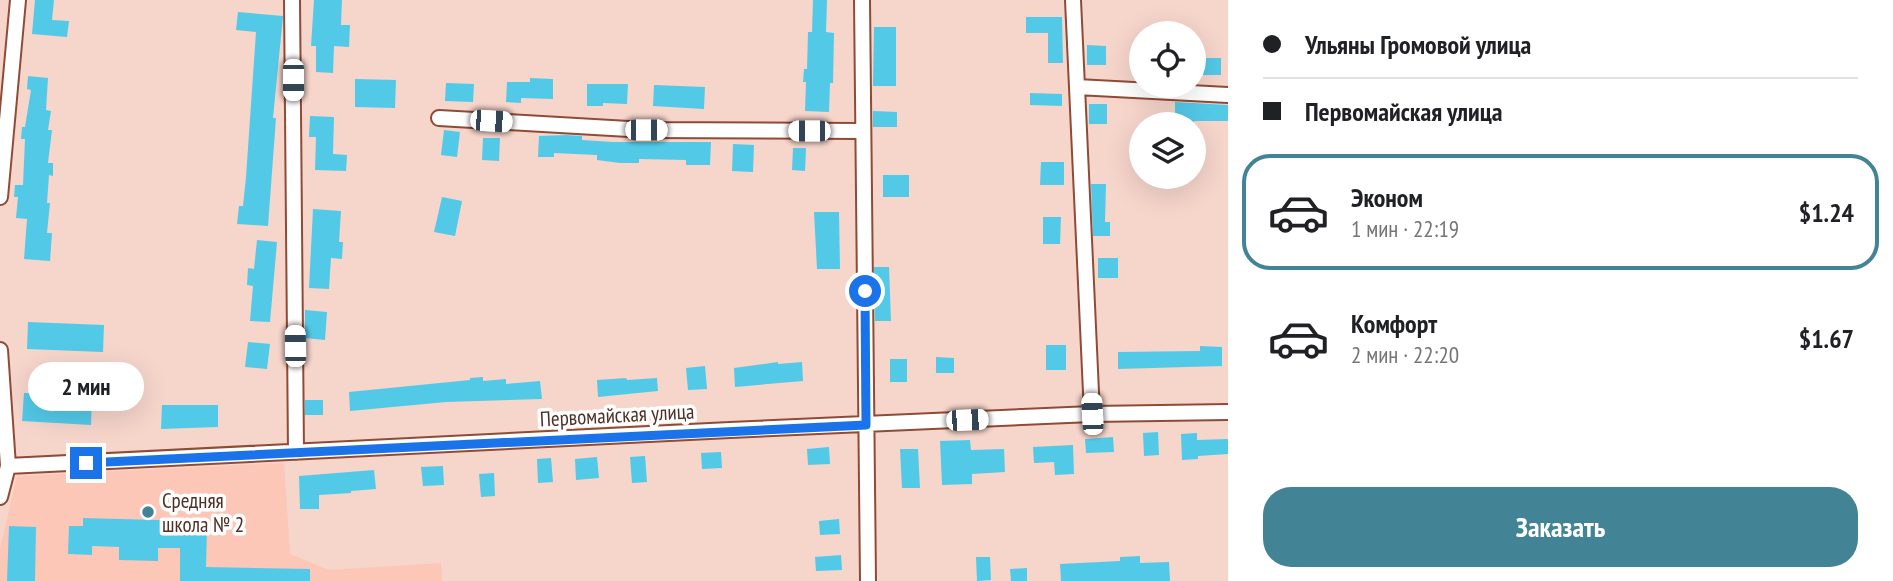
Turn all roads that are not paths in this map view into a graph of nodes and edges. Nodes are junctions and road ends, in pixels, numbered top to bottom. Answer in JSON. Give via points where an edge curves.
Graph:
{"nodes":[{"id":1,"x":18,"y":0,"type":"edge"},
{"id":2,"x":292,"y":0,"type":"edge"},
{"id":3,"x":862,"y":0,"type":"edge"},
{"id":4,"x":1073,"y":0,"type":"edge"},
{"id":5,"x":1077,"y":87,"type":"junction"},
{"id":6,"x":1228,"y":95,"type":"edge"},
{"id":7,"x":439,"y":117,"type":"dead end"},
{"id":8,"x":863,"y":131,"type":"junction"},
{"id":9,"x":0,"y":197,"type":"edge"},
{"id":10,"x":0,"y":350,"type":"edge"},
{"id":11,"x":1228,"y":412,"type":"edge"},
{"id":12,"x":1092,"y":414,"type":"junction"},
{"id":13,"x":866,"y":425,"type":"junction"},
{"id":14,"x":296,"y":453,"type":"junction"},
{"id":15,"x":8,"y":466,"type":"junction"},
{"id":16,"x":0,"y":497,"type":"edge"},
{"id":17,"x":868,"y":581,"type":"edge"}],
"edges":[{"from":1,"to":9,"type":"street"},
{"from":2,"to":14,"type":"street"},
{"from":3,"to":8,"type":"street"},
{"from":4,"to":5,"type":"street"},
{"from":5,"to":6,"type":"street"},
{"from":5,"to":12,"type":"street"},
{"from":7,"to":8,"type":"street","via":[[646,130]]},
{"from":8,"to":13,"type":"street"},
{"from":10,"to":15,"type":"street"},
{"from":11,"to":12,"type":"street","name":"Первомайская улица"},
{"from":12,"to":13,"type":"street","name":"Первомайская улица"},
{"from":13,"to":14,"type":"street","name":"Первомайская улица"},
{"from":13,"to":17,"type":"street"},
{"from":14,"to":15,"type":"street","name":"Первомайская улица"},
{"from":15,"to":16,"type":"street"}]}
